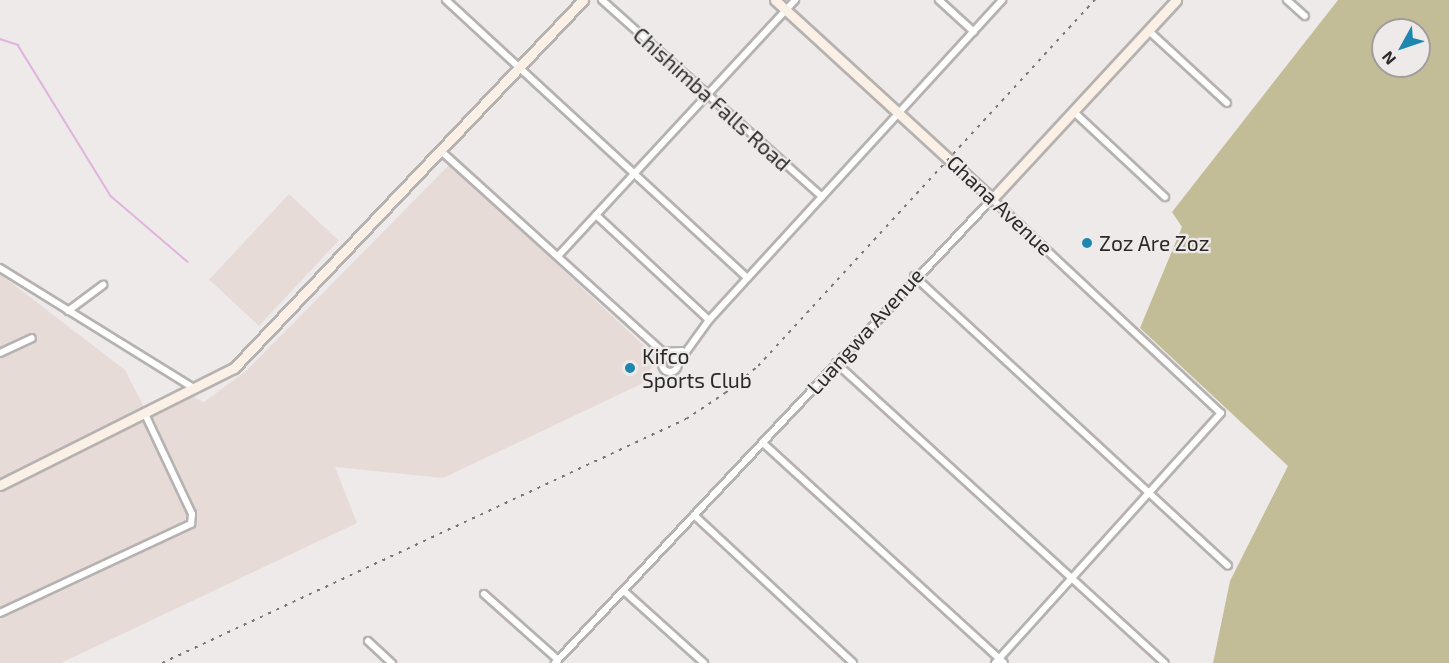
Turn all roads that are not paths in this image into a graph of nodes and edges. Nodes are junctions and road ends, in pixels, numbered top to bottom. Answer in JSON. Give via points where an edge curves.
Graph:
{"nodes":[{"id":1,"x":446,"y":0,"type":"edge"},
{"id":2,"x":583,"y":0,"type":"edge"},
{"id":3,"x":602,"y":0,"type":"edge"},
{"id":4,"x":775,"y":0,"type":"edge"},
{"id":5,"x":795,"y":0,"type":"edge"},
{"id":6,"x":939,"y":0,"type":"edge"},
{"id":7,"x":1002,"y":0,"type":"edge"},
{"id":8,"x":1176,"y":0,"type":"edge"},
{"id":9,"x":1287,"y":0,"type":"edge"},
{"id":10,"x":786,"y":10,"type":"junction"},
{"id":11,"x":1305,"y":16,"type":"dead end"},
{"id":12,"x":1149,"y":31,"type":"junction"},
{"id":13,"x":974,"y":32,"type":"junction"},
{"id":14,"x":518,"y":67,"type":"junction"},
{"id":15,"x":707,"y":95,"type":"junction"},
{"id":16,"x":1227,"y":103,"type":"dead end"},
{"id":17,"x":1073,"y":111,"type":"junction"},
{"id":18,"x":898,"y":113,"type":"junction"},
{"id":19,"x":441,"y":150,"type":"junction"},
{"id":20,"x":634,"y":174,"type":"junction"},
{"id":21,"x":822,"y":197,"type":"junction"},
{"id":22,"x":1165,"y":197,"type":"dead end"},
{"id":23,"x":992,"y":199,"type":"junction"},
{"id":24,"x":596,"y":215,"type":"junction"},
{"id":25,"x":558,"y":256,"type":"junction"},
{"id":26,"x":0,"y":268,"type":"edge"},
{"id":27,"x":914,"y":276,"type":"junction"},
{"id":28,"x":747,"y":278,"type":"junction"},
{"id":29,"x":103,"y":285,"type":"dead end"},
{"id":30,"x":68,"y":311,"type":"junction"},
{"id":31,"x":709,"y":320,"type":"junction"},
{"id":32,"x":32,"y":338,"type":"dead end"},
{"id":33,"x":679,"y":352,"type":"junction"},
{"id":34,"x":0,"y":353,"type":"edge"},
{"id":35,"x":665,"y":357,"type":"junction"},
{"id":36,"x":678,"y":363,"type":"junction"},
{"id":37,"x":837,"y":363,"type":"junction"},
{"id":38,"x":197,"y":390,"type":"junction"},
{"id":39,"x":145,"y":414,"type":"junction"},
{"id":40,"x":763,"y":443,"type":"junction"},
{"id":41,"x":0,"y":485,"type":"edge"},
{"id":42,"x":1151,"y":494,"type":"junction"},
{"id":43,"x":694,"y":515,"type":"junction"},
{"id":44,"x":1228,"y":566,"type":"dead end"},
{"id":45,"x":1073,"y":579,"type":"junction"},
{"id":46,"x":624,"y":591,"type":"junction"},
{"id":47,"x":484,"y":594,"type":"dead end"},
{"id":48,"x":0,"y":613,"type":"edge"},
{"id":49,"x":368,"y":641,"type":"dead end"},
{"id":50,"x":557,"y":662,"type":"edge"},
{"id":51,"x":1000,"y":662,"type":"edge"},
{"id":52,"x":393,"y":663,"type":"edge"},
{"id":53,"x":705,"y":663,"type":"edge"},
{"id":54,"x":853,"y":663,"type":"edge"},
{"id":55,"x":1164,"y":663,"type":"edge"}],
"edges":[{"from":1,"to":14,"type":"street"},
{"from":2,"to":14,"type":"main road"},
{"from":3,"to":15,"type":"street","name":"Chishimba Falls Road"},
{"from":4,"to":10,"type":"main road","name":"Ghana Avenue"},
{"from":5,"to":10,"type":"street"},
{"from":6,"to":13,"type":"street"},
{"from":7,"to":13,"type":"street"},
{"from":8,"to":12,"type":"main road","name":"Luangwa Avenue"},
{"from":9,"to":11,"type":"street"},
{"from":10,"to":15,"type":"street"},
{"from":10,"to":18,"type":"main road","name":"Ghana Avenue"},
{"from":12,"to":16,"type":"street"},
{"from":12,"to":17,"type":"main road","name":"Luangwa Avenue"},
{"from":13,"to":18,"type":"street"},
{"from":14,"to":19,"type":"main road"},
{"from":14,"to":20,"type":"street"},
{"from":15,"to":20,"type":"street"},
{"from":15,"to":21,"type":"street","name":"Chishimba Falls Road"},
{"from":17,"to":22,"type":"street"},
{"from":17,"to":23,"type":"main road","name":"Luangwa Avenue"},
{"from":18,"to":21,"type":"street"},
{"from":18,"to":23,"type":"main road","name":"Ghana Avenue"},
{"from":19,"to":25,"type":"street"},
{"from":19,"to":38,"type":"main road","via":[[252,352]]},
{"from":20,"to":24,"type":"street"},
{"from":20,"to":28,"type":"street"},
{"from":21,"to":28,"type":"street"},
{"from":23,"to":27,"type":"street","name":"Luangwa Avenue"},
{"from":23,"to":42,"type":"street","name":"Ghana Avenue","via":[[1221,413]]},
{"from":24,"to":25,"type":"street"},
{"from":24,"to":31,"type":"street"},
{"from":25,"to":35,"type":"street"},
{"from":26,"to":30,"type":"street"},
{"from":27,"to":37,"type":"street","name":"Luangwa Avenue"},
{"from":27,"to":42,"type":"street"},
{"from":28,"to":31,"type":"street"},
{"from":29,"to":30,"type":"street"},
{"from":30,"to":38,"type":"street"},
{"from":31,"to":33,"type":"street"},
{"from":32,"to":34,"type":"street"},
{"from":33,"to":35,"type":"street"},
{"from":33,"to":36,"type":"street"},
{"from":35,"to":36,"type":"street"},
{"from":35,"to":36,"type":"street","via":[[669,372]]},
{"from":37,"to":40,"type":"street","name":"Luangwa Avenue"},
{"from":37,"to":45,"type":"street"},
{"from":38,"to":39,"type":"main road"},
{"from":39,"to":41,"type":"main road"},
{"from":39,"to":48,"type":"street","via":[[192,514],[191,524]]},
{"from":40,"to":43,"type":"street","name":"Luangwa Avenue"},
{"from":40,"to":51,"type":"street"},
{"from":42,"to":44,"type":"street"},
{"from":42,"to":45,"type":"street"},
{"from":43,"to":46,"type":"street","name":"Luangwa Avenue"},
{"from":43,"to":54,"type":"street"},
{"from":45,"to":51,"type":"street"},
{"from":45,"to":55,"type":"street"},
{"from":46,"to":50,"type":"street","name":"Luangwa Avenue"},
{"from":46,"to":53,"type":"street"},
{"from":47,"to":50,"type":"street"},
{"from":49,"to":52,"type":"street"}]}
